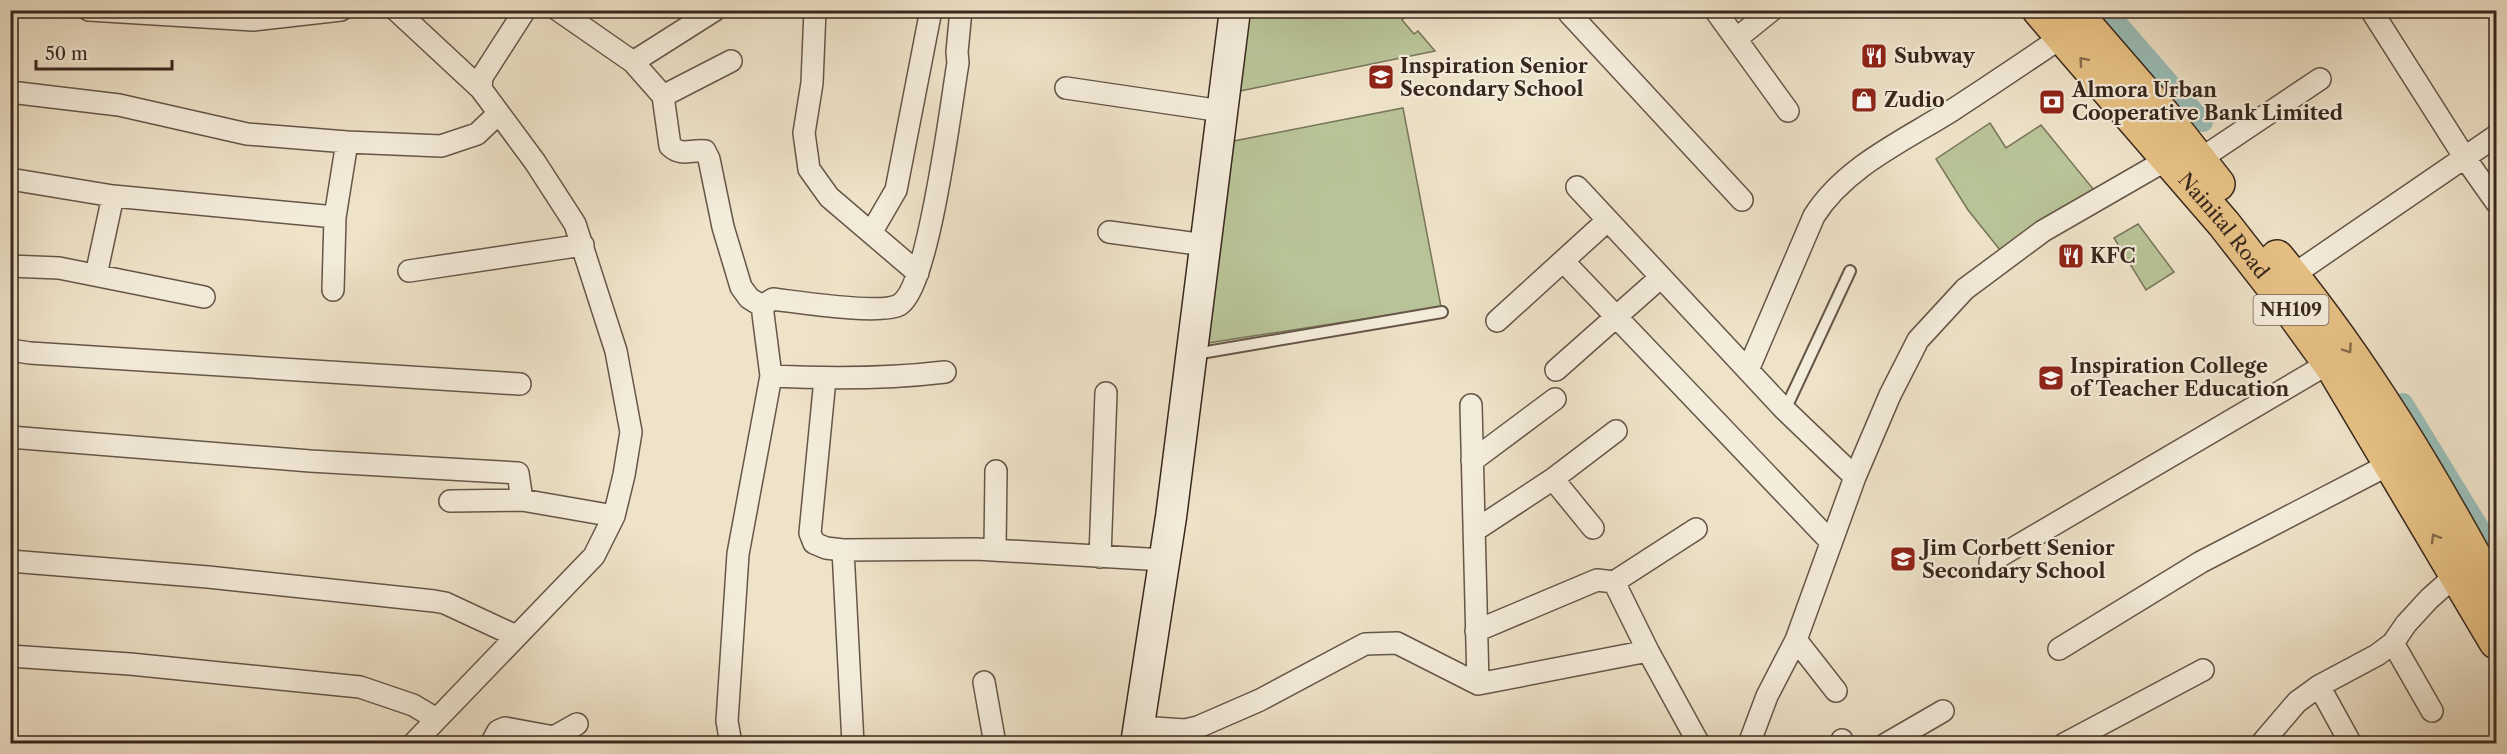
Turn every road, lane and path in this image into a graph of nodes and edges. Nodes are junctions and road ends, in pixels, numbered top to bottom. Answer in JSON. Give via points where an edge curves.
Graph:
{"nodes":[{"id":1,"x":89,"y":10,"type":"edge"},
{"id":2,"x":341,"y":10,"type":"edge"},
{"id":3,"x":396,"y":10,"type":"edge"},
{"id":4,"x":525,"y":10,"type":"edge"},
{"id":5,"x":558,"y":10,"type":"edge"},
{"id":6,"x":715,"y":10,"type":"edge"},
{"id":7,"x":815,"y":10,"type":"edge"},
{"id":8,"x":931,"y":10,"type":"edge"},
{"id":9,"x":961,"y":10,"type":"edge"},
{"id":10,"x":1235,"y":10,"type":"edge"},
{"id":11,"x":1572,"y":10,"type":"edge"},
{"id":12,"x":1715,"y":10,"type":"edge"},
{"id":13,"x":1772,"y":10,"type":"edge"},
{"id":14,"x":2039,"y":10,"type":"edge"},
{"id":15,"x":2371,"y":10,"type":"edge"},
{"id":16,"x":2068,"y":24,"type":"edge"},
{"id":17,"x":1736,"y":39,"type":"junction"},
{"id":18,"x":731,"y":61,"type":"dead end"},
{"id":19,"x":633,"y":62,"type":"junction"},
{"id":20,"x":2320,"y":80,"type":"dead end"},
{"id":21,"x":1066,"y":88,"type":"dead end"},
{"id":22,"x":481,"y":89,"type":"junction"},
{"id":23,"x":10,"y":92,"type":"edge"},
{"id":24,"x":663,"y":96,"type":"junction"},
{"id":25,"x":1222,"y":111,"type":"junction"},
{"id":26,"x":1788,"y":111,"type":"dead end"},
{"id":27,"x":500,"y":113,"type":"junction"},
{"id":28,"x":2496,"y":136,"type":"edge"},
{"id":29,"x":347,"y":142,"type":"junction"},
{"id":30,"x":2465,"y":158,"type":"junction"},
{"id":31,"x":2192,"y":169,"type":"junction"},
{"id":32,"x":10,"y":179,"type":"edge"},
{"id":33,"x":1577,"y":187,"type":"dead end"},
{"id":34,"x":113,"y":196,"type":"junction"},
{"id":35,"x":1742,"y":200,"type":"dead end"},
{"id":36,"x":2496,"y":202,"type":"edge"},
{"id":37,"x":335,"y":217,"type":"junction"},
{"id":38,"x":1608,"y":220,"type":"junction"},
{"id":39,"x":1109,"y":232,"type":"dead end"},
{"id":40,"x":871,"y":233,"type":"junction"},
{"id":41,"x":583,"y":245,"type":"junction"},
{"id":42,"x":1205,"y":245,"type":"junction"},
{"id":43,"x":1564,"y":262,"type":"junction"},
{"id":44,"x":10,"y":266,"type":"edge"},
{"id":45,"x":409,"y":271,"type":"dead end"},
{"id":46,"x":1850,"y":271,"type":"dead end"},
{"id":47,"x":918,"y":273,"type":"junction"},
{"id":48,"x":96,"y":275,"type":"junction"},
{"id":49,"x":2293,"y":275,"type":"junction"},
{"id":50,"x":1661,"y":277,"type":"junction"},
{"id":51,"x":333,"y":290,"type":"dead end"},
{"id":52,"x":204,"y":297,"type":"dead end"},
{"id":53,"x":762,"y":306,"type":"junction"},
{"id":54,"x":1442,"y":312,"type":"dead end"},
{"id":55,"x":1616,"y":317,"type":"junction"},
{"id":56,"x":1497,"y":321,"type":"dead end"},
{"id":57,"x":10,"y":350,"type":"edge"},
{"id":58,"x":1191,"y":355,"type":"junction"},
{"id":59,"x":2329,"y":363,"type":"junction"},
{"id":60,"x":1556,"y":370,"type":"dead end"},
{"id":61,"x":1748,"y":370,"type":"junction"},
{"id":62,"x":945,"y":372,"type":"dead end"},
{"id":63,"x":771,"y":376,"type":"junction"},
{"id":64,"x":825,"y":379,"type":"junction"},
{"id":65,"x":520,"y":384,"type":"dead end"},
{"id":66,"x":1106,"y":393,"type":"dead end"},
{"id":67,"x":1555,"y":399,"type":"dead end"},
{"id":68,"x":1471,"y":405,"type":"dead end"},
{"id":69,"x":1785,"y":410,"type":"junction"},
{"id":70,"x":1616,"y":430,"type":"dead end"},
{"id":71,"x":10,"y":437,"type":"edge"},
{"id":72,"x":1473,"y":461,"type":"junction"},
{"id":73,"x":2390,"y":464,"type":"junction"},
{"id":74,"x":996,"y":471,"type":"dead end"},
{"id":75,"x":1855,"y":477,"type":"junction"},
{"id":76,"x":1552,"y":479,"type":"junction"},
{"id":77,"x":522,"y":500,"type":"junction"},
{"id":78,"x":450,"y":501,"type":"dead end"},
{"id":79,"x":614,"y":516,"type":"junction"},
{"id":80,"x":1593,"y":528,"type":"dead end"},
{"id":81,"x":1696,"y":529,"type":"dead end"},
{"id":82,"x":1474,"y":531,"type":"junction"},
{"id":83,"x":1831,"y":543,"type":"junction"},
{"id":84,"x":843,"y":550,"type":"junction"},
{"id":85,"x":995,"y":550,"type":"junction"},
{"id":86,"x":1100,"y":557,"type":"junction"},
{"id":87,"x":1164,"y":560,"type":"junction"},
{"id":88,"x":10,"y":561,"type":"edge"},
{"id":89,"x":1989,"y":562,"type":"dead end"},
{"id":90,"x":2457,"y":574,"type":"junction"},
{"id":91,"x":1614,"y":582,"type":"junction"},
{"id":92,"x":2496,"y":596,"type":"edge"},
{"id":93,"x":1476,"y":631,"type":"junction"},
{"id":94,"x":516,"y":636,"type":"junction"},
{"id":95,"x":1796,"y":640,"type":"junction"},
{"id":96,"x":2496,"y":642,"type":"edge"},
{"id":97,"x":2393,"y":643,"type":"junction"},
{"id":98,"x":2059,"y":649,"type":"dead end"},
{"id":99,"x":1648,"y":651,"type":"junction"},
{"id":100,"x":10,"y":656,"type":"edge"},
{"id":101,"x":2203,"y":670,"type":"dead end"},
{"id":102,"x":984,"y":682,"type":"dead end"},
{"id":103,"x":1478,"y":684,"type":"junction"},
{"id":104,"x":2319,"y":686,"type":"junction"},
{"id":105,"x":1836,"y":691,"type":"dead end"},
{"id":106,"x":1943,"y":711,"type":"dead end"},
{"id":107,"x":2432,"y":711,"type":"dead end"},
{"id":108,"x":435,"y":718,"type":"junction"},
{"id":109,"x":577,"y":724,"type":"dead end"},
{"id":110,"x":1138,"y":735,"type":"edge"},
{"id":111,"x":413,"y":744,"type":"edge"},
{"id":112,"x":491,"y":744,"type":"edge"},
{"id":113,"x":730,"y":744,"type":"edge"},
{"id":114,"x":853,"y":744,"type":"edge"},
{"id":115,"x":995,"y":744,"type":"edge"},
{"id":116,"x":1699,"y":744,"type":"edge"},
{"id":117,"x":1749,"y":744,"type":"edge"},
{"id":118,"x":1886,"y":744,"type":"edge"},
{"id":119,"x":2064,"y":744,"type":"edge"},
{"id":120,"x":2261,"y":744,"type":"edge"},
{"id":121,"x":2351,"y":744,"type":"edge"}],
"edges":[{"from":1,"to":2,"type":"street","via":[[253,20]]},
{"from":3,"to":22,"type":"street"},
{"from":4,"to":22,"type":"street","via":[[482,77]]},
{"from":5,"to":19,"type":"street"},
{"from":6,"to":19,"type":"street"},
{"from":7,"to":40,"type":"street","via":[[812,83],[804,134],[809,169],[829,197]]},
{"from":8,"to":40,"type":"street","via":[[896,190]]},
{"from":9,"to":47,"type":"street","via":[[958,63],[930,229]]},
{"from":10,"to":25,"type":"main road"},
{"from":11,"to":35,"type":"street","via":[[1569,13]]},
{"from":12,"to":17,"type":"street"},
{"from":13,"to":17,"type":"street"},
{"from":14,"to":16,"type":"highway","name":"Nainital Road","number":"NH109"},
{"from":15,"to":30,"type":"street"},
{"from":16,"to":31,"type":"highway","name":"Nainital Road","number":"NH109"},
{"from":16,"to":61,"type":"street","via":[[1984,90],[1854,171],[1827,195],[1814,216]]},
{"from":17,"to":26,"type":"street"},
{"from":18,"to":24,"type":"street"},
{"from":19,"to":24,"type":"street"},
{"from":20,"to":31,"type":"street"},
{"from":21,"to":25,"type":"street"},
{"from":22,"to":27,"type":"street"},
{"from":23,"to":29,"type":"street","via":[[119,105],[247,134]]},
{"from":24,"to":53,"type":"street","via":[[670,146],[684,153],[705,151],[741,287]]},
{"from":25,"to":42,"type":"main road"},
{"from":27,"to":29,"type":"street","via":[[477,134],[441,146]]},
{"from":27,"to":41,"type":"street","via":[[575,224]]},
{"from":28,"to":30,"type":"street"},
{"from":29,"to":37,"type":"street"},
{"from":30,"to":36,"type":"street"},
{"from":30,"to":49,"type":"street"},
{"from":31,"to":49,"type":"highway","name":"Nainital Road","number":"NH109"},
{"from":31,"to":59,"type":"highway","name":"Nainital Road","number":"NH109","via":[[2238,241]]},
{"from":31,"to":75,"type":"street","via":[[2043,231],[1965,289],[1918,340]]},
{"from":32,"to":34,"type":"street"},
{"from":33,"to":38,"type":"street"},
{"from":34,"to":37,"type":"street"},
{"from":34,"to":48,"type":"street"},
{"from":37,"to":51,"type":"street"},
{"from":38,"to":43,"type":"street"},
{"from":38,"to":50,"type":"street"},
{"from":39,"to":42,"type":"street"},
{"from":40,"to":47,"type":"street"},
{"from":41,"to":45,"type":"street"},
{"from":41,"to":79,"type":"street","via":[[616,351],[631,432]]},
{"from":42,"to":58,"type":"main road"},
{"from":43,"to":55,"type":"street"},
{"from":43,"to":56,"type":"street"},
{"from":44,"to":48,"type":"street","via":[[59,268]]},
{"from":46,"to":69,"type":"lane"},
{"from":47,"to":53,"type":"street","via":[[900,304],[882,309],[773,299]]},
{"from":48,"to":52,"type":"street"},
{"from":49,"to":92,"type":"highway","name":"Nainital Road","number":"NH109","one_way":true,"via":[[2322,311],[2413,450]]},
{"from":50,"to":55,"type":"street"},
{"from":50,"to":61,"type":"street"},
{"from":53,"to":63,"type":"street"},
{"from":54,"to":58,"type":"lane"},
{"from":55,"to":60,"type":"street"},
{"from":55,"to":83,"type":"street"},
{"from":57,"to":65,"type":"street"},
{"from":58,"to":87,"type":"main road"},
{"from":59,"to":73,"type":"highway","name":"Nainital Road","number":"NH109"},
{"from":59,"to":89,"type":"street"},
{"from":61,"to":69,"type":"street"},
{"from":62,"to":64,"type":"street"},
{"from":63,"to":64,"type":"street"},
{"from":63,"to":113,"type":"street","via":[[738,554],[727,721]]},
{"from":64,"to":84,"type":"street","via":[[810,533],[814,543]]},
{"from":66,"to":86,"type":"street"},
{"from":67,"to":72,"type":"street"},
{"from":68,"to":72,"type":"street"},
{"from":69,"to":75,"type":"street"},
{"from":70,"to":76,"type":"street"},
{"from":71,"to":77,"type":"street","via":[[518,473]]},
{"from":72,"to":82,"type":"street"},
{"from":90,"to":73,"type":"highway","name":"Nainital Road","number":"NH109","one_way":true},
{"from":73,"to":98,"type":"street","via":[[2201,562]]},
{"from":74,"to":85,"type":"street"},
{"from":75,"to":83,"type":"street"},
{"from":76,"to":80,"type":"street"},
{"from":76,"to":82,"type":"street"},
{"from":77,"to":78,"type":"street"},
{"from":77,"to":79,"type":"street"},
{"from":79,"to":94,"type":"street","via":[[594,556]]},
{"from":81,"to":91,"type":"street"},
{"from":82,"to":93,"type":"street"},
{"from":83,"to":95,"type":"street"},
{"from":84,"to":85,"type":"street"},
{"from":84,"to":114,"type":"street"},
{"from":85,"to":86,"type":"street"},
{"from":86,"to":87,"type":"street"},
{"from":87,"to":110,"type":"main road"},
{"from":88,"to":94,"type":"street","via":[[434,601]]},
{"from":90,"to":96,"type":"highway","name":"Nainital Road","number":"NH109"},
{"from":90,"to":97,"type":"street","via":[[2414,615]]},
{"from":91,"to":93,"type":"street","via":[[1597,580]]},
{"from":91,"to":99,"type":"street"},
{"from":93,"to":103,"type":"street"},
{"from":94,"to":108,"type":"street"},
{"from":95,"to":105,"type":"street"},
{"from":95,"to":117,"type":"street","via":[[1767,696]]},
{"from":97,"to":104,"type":"street"},
{"from":97,"to":107,"type":"street"},
{"from":99,"to":103,"type":"street"},
{"from":99,"to":116,"type":"street"},
{"from":100,"to":108,"type":"street","via":[[360,687],[413,705]]},
{"from":101,"to":119,"type":"street"},
{"from":102,"to":115,"type":"street"},
{"from":103,"to":110,"type":"street","via":[[1397,643],[1365,644],[1260,700],[1198,727]]},
{"from":104,"to":120,"type":"street","via":[[2297,702]]},
{"from":104,"to":121,"type":"street"},
{"from":106,"to":118,"type":"street"},
{"from":108,"to":111,"type":"street"},
{"from":109,"to":112,"type":"street","via":[[554,738],[505,728],[498,730]]}]}
